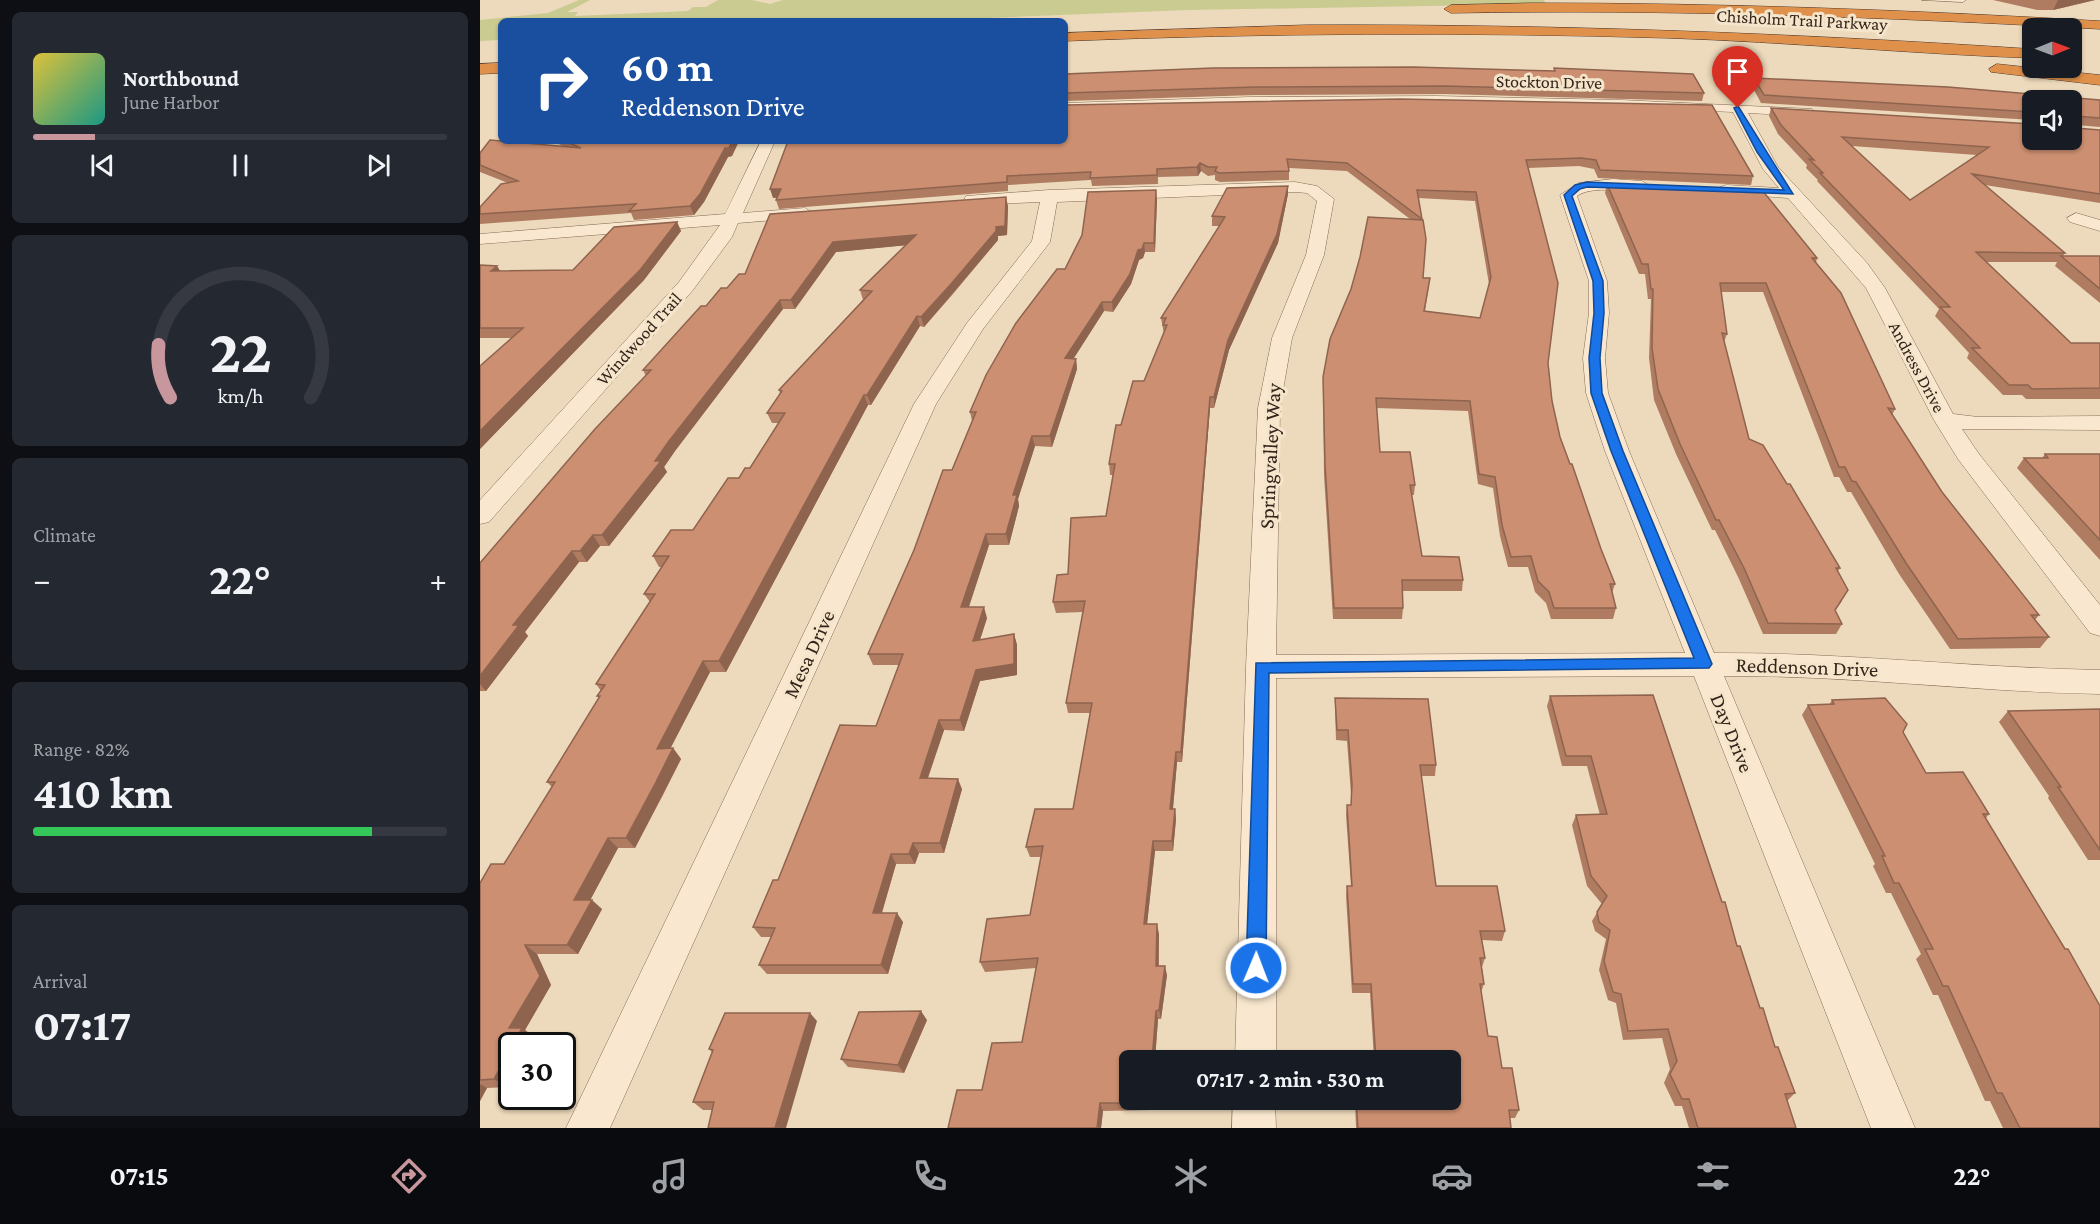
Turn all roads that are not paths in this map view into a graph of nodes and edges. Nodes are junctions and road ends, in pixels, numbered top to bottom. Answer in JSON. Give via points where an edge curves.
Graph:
{"nodes":[{"id":1,"x":1925,"y":0,"type":"edge"},
{"id":2,"x":1963,"y":0,"type":"edge"},
{"id":3,"x":1438,"y":9,"type":"dead end"},
{"id":4,"x":1269,"y":16,"type":"dead end"},
{"id":5,"x":2100,"y":25,"type":"edge"},
{"id":6,"x":1861,"y":27,"type":"dead end"},
{"id":7,"x":1460,"y":30,"type":"junction"},
{"id":8,"x":1068,"y":37,"type":"edge"},
{"id":9,"x":2022,"y":53,"type":"edge"},
{"id":10,"x":1933,"y":63,"type":"dead end"},
{"id":11,"x":1978,"y":67,"type":"dead end"},
{"id":12,"x":498,"y":68,"type":"edge"},
{"id":13,"x":480,"y":69,"type":"edge"},
{"id":14,"x":2100,"y":80,"type":"edge"},
{"id":15,"x":1068,"y":107,"type":"edge"},
{"id":16,"x":1738,"y":108,"type":"junction"},
{"id":17,"x":1821,"y":113,"type":"edge"},
{"id":18,"x":767,"y":144,"type":"edge"},
{"id":19,"x":1655,"y":187,"type":"edge"},
{"id":20,"x":1712,"y":189,"type":"edge"},
{"id":21,"x":1790,"y":193,"type":"junction"},
{"id":22,"x":1049,"y":195,"type":"junction"},
{"id":23,"x":957,"y":201,"type":"edge"},
{"id":24,"x":826,"y":211,"type":"edge"},
{"id":25,"x":731,"y":218,"type":"junction"},
{"id":26,"x":2076,"y":218,"type":"dead end"},
{"id":27,"x":2100,"y":226,"type":"edge"},
{"id":28,"x":480,"y":239,"type":"edge"},
{"id":29,"x":1945,"y":420,"type":"junction"},
{"id":30,"x":2100,"y":423,"type":"edge"},
{"id":31,"x":480,"y":516,"type":"edge"},
{"id":32,"x":2100,"y":625,"type":"edge"},
{"id":33,"x":1704,"y":664,"type":"junction"},
{"id":34,"x":1261,"y":667,"type":"junction"},
{"id":35,"x":2100,"y":682,"type":"edge"},
{"id":36,"x":1255,"y":1050,"type":"edge"},
{"id":37,"x":1254,"y":1110,"type":"edge"},
{"id":38,"x":588,"y":1128,"type":"edge"},
{"id":39,"x":1254,"y":1128,"type":"edge"},
{"id":40,"x":1893,"y":1128,"type":"edge"}],
"edges":[{"from":1,"to":2,"type":"lane"},
{"from":3,"to":5,"type":"highway","via":[[1731,8]]},
{"from":4,"to":6,"type":"highway","name":"Chisholm Trail Parkway","via":[[1552,16]]},
{"from":7,"to":8,"type":"highway","name":"Chisholm Trail Parkway","via":[[1274,30]]},
{"from":7,"to":9,"type":"highway","name":"Chisholm Trail Parkway","via":[[1722,36]]},
{"from":7,"to":10,"type":"highway","via":[[1770,48]]},
{"from":11,"to":14,"type":"highway"},
{"from":12,"to":13,"type":"highway"},
{"from":15,"to":16,"type":"street","name":"Stockton Drive","via":[[1373,99]]},
{"from":16,"to":17,"type":"street","name":"Stockton Drive"},
{"from":16,"to":21,"type":"street","name":"Andress Drive","via":[[1760,152]]},
{"from":18,"to":25,"type":"street","name":"Windwood Trail"},
{"from":19,"to":33,"type":"street","name":"Day Drive","via":[[1587,185],[1568,195],[1598,281],[1594,358],[1597,393]]},
{"from":20,"to":21,"type":"street"},
{"from":21,"to":29,"type":"street","name":"Andress Drive","via":[[1875,288]]},
{"from":22,"to":23,"type":"street"},
{"from":22,"to":34,"type":"street","name":"Springvalley Way","via":[[1283,187],[1311,189],[1326,199],[1315,255],[1282,338],[1269,408]]},
{"from":22,"to":38,"type":"street","name":"Mesa Drive","via":[[1041,242],[974,327],[924,404]]},
{"from":24,"to":25,"type":"street"},
{"from":25,"to":28,"type":"street"},
{"from":25,"to":31,"type":"street","name":"Windwood Trail","via":[[723,237],[686,286]]},
{"from":26,"to":27,"type":"street"},
{"from":29,"to":30,"type":"street","via":[[1978,424]]},
{"from":29,"to":32,"type":"street","name":"Andress Drive","via":[[1970,459]]},
{"from":33,"to":34,"type":"street","name":"Reddenson Drive"},
{"from":33,"to":35,"type":"street","name":"Reddenson Drive","via":[[1834,665],[2009,680]]},
{"from":33,"to":40,"type":"street","name":"Day Drive"},
{"from":34,"to":36,"type":"street"},
{"from":37,"to":39,"type":"street"}]}
